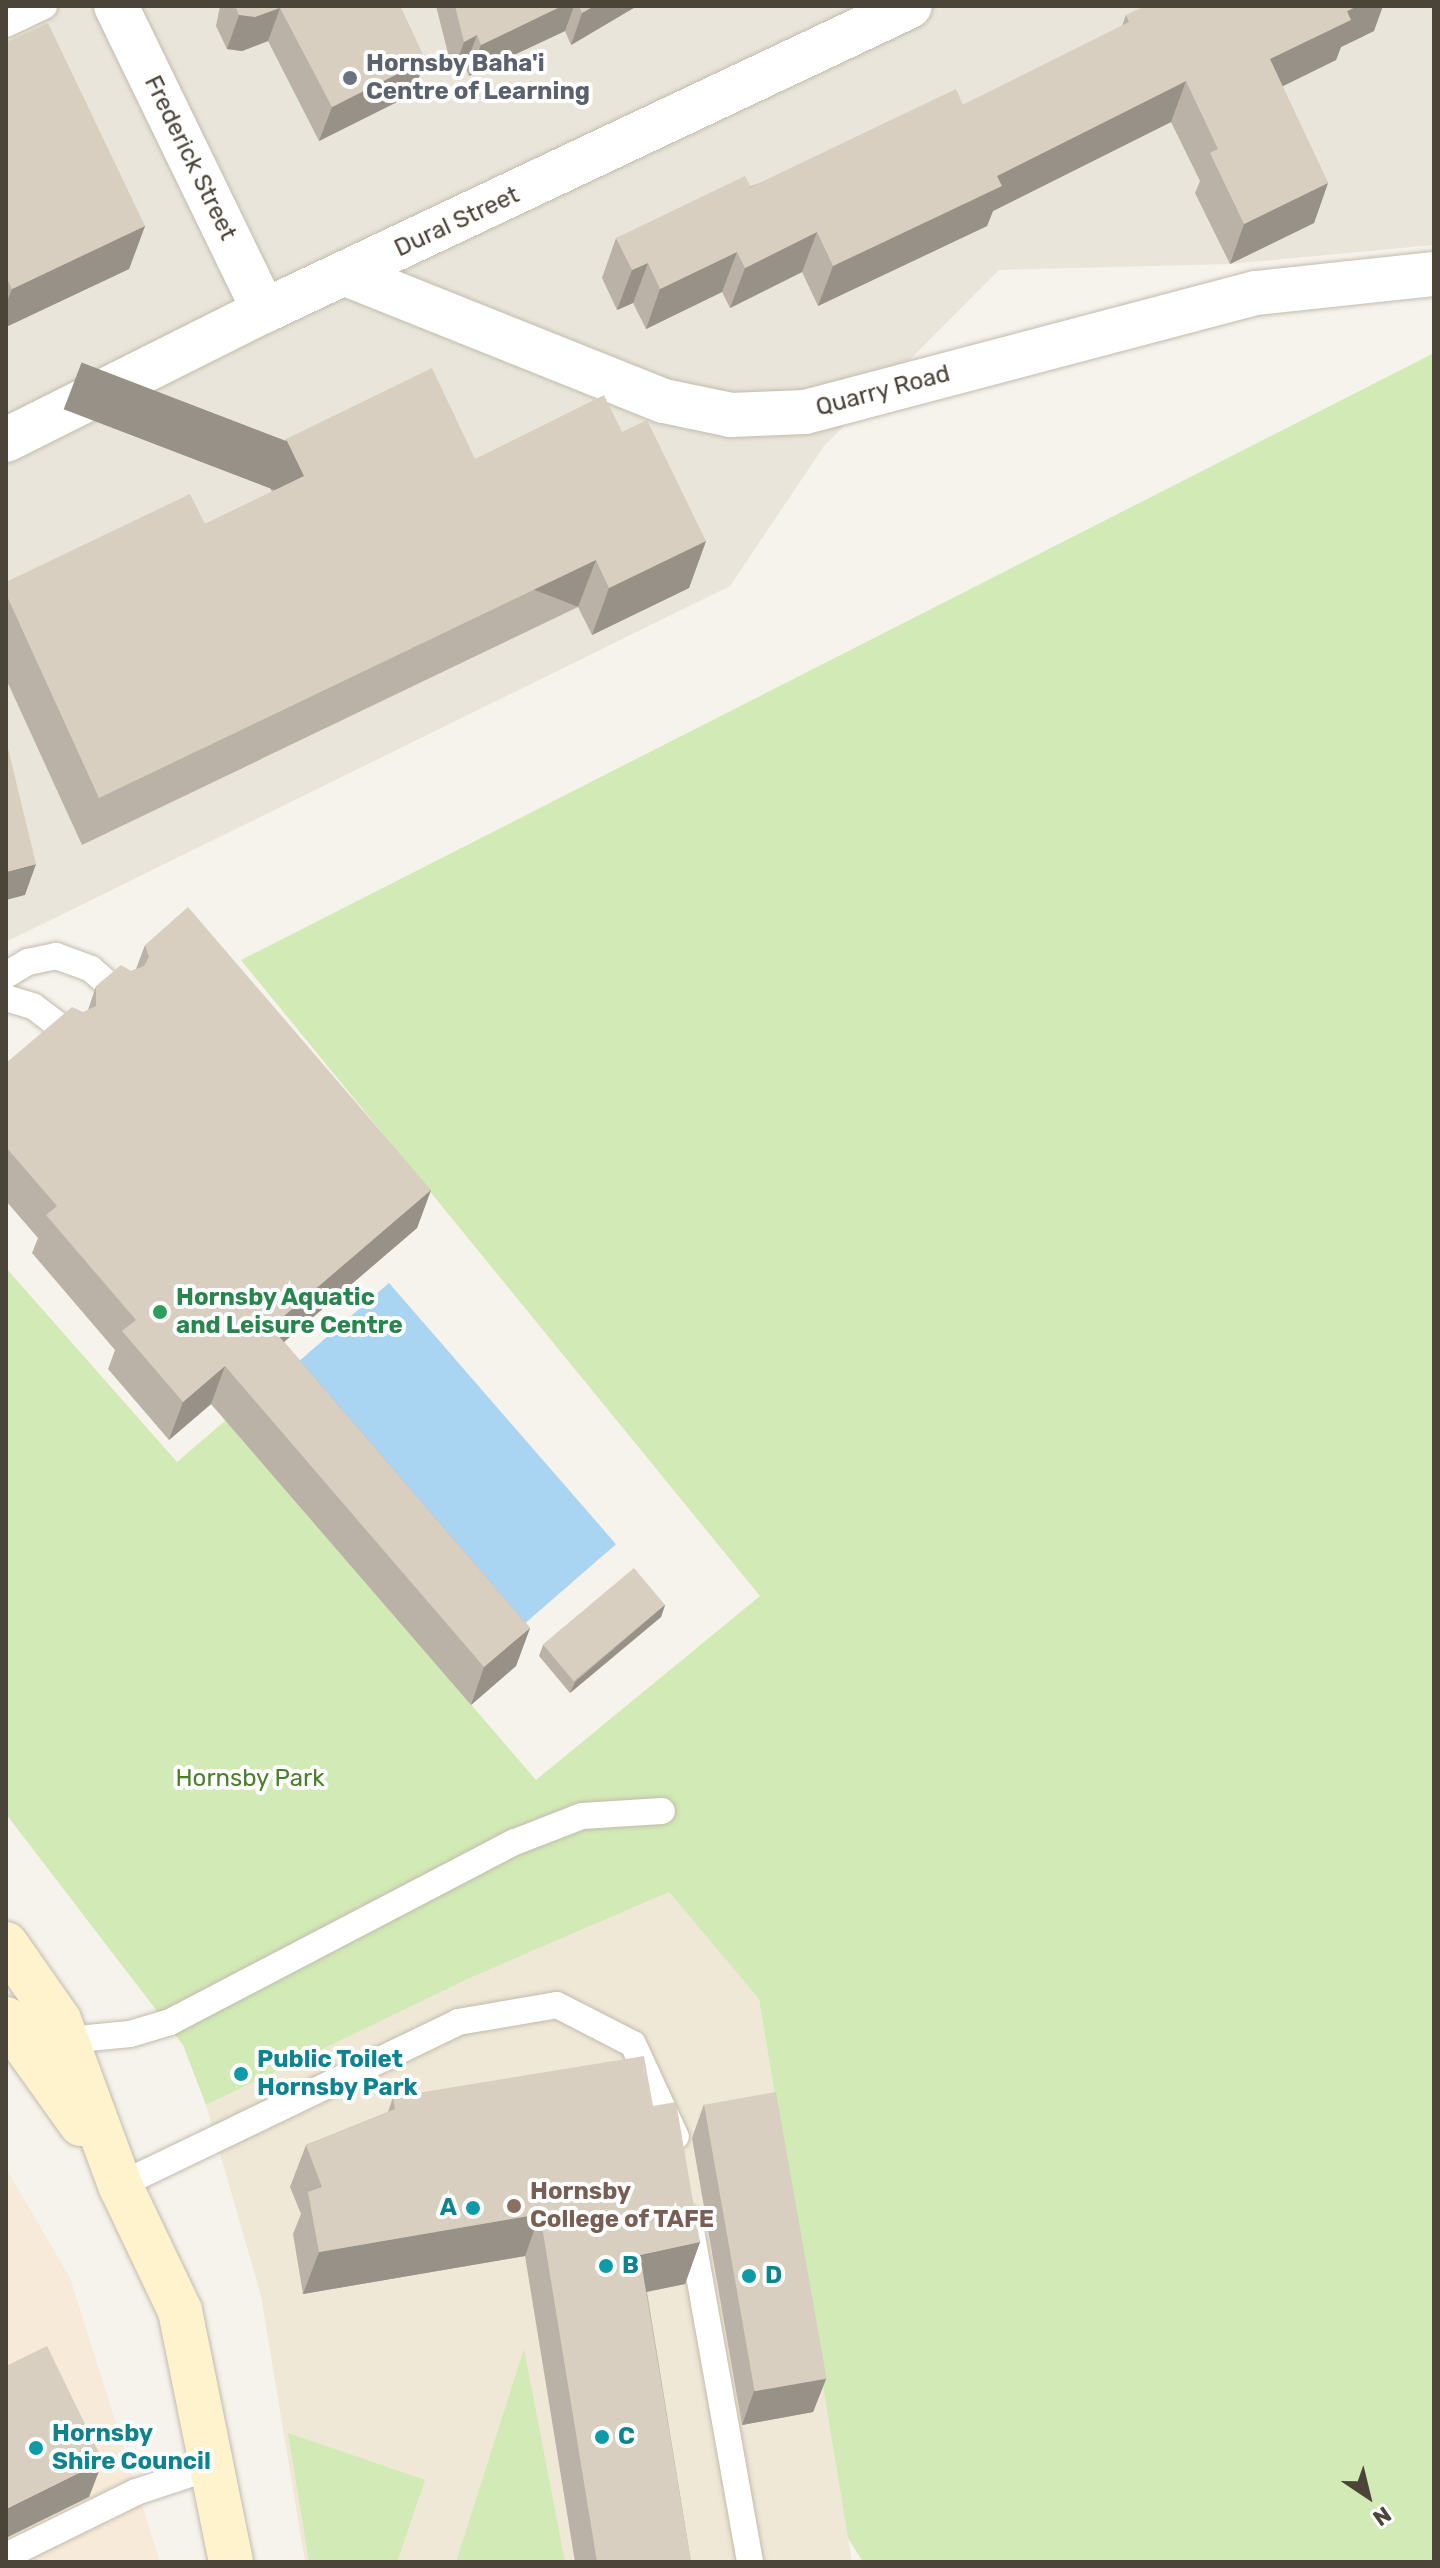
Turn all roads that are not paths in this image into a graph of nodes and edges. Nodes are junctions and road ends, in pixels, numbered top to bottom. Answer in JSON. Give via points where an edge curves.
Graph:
{"nodes":[{"id":1,"x":44,"y":6,"type":"edge"},
{"id":2,"x":116,"y":6,"type":"edge"},
{"id":3,"x":910,"y":6,"type":"edge"},
{"id":4,"x":6,"y":24,"type":"edge"},
{"id":5,"x":346,"y":274,"type":"junction"},
{"id":6,"x":1434,"y":274,"type":"edge"},
{"id":7,"x":264,"y":311,"type":"junction"},
{"id":8,"x":6,"y":440,"type":"edge"},
{"id":9,"x":6,"y":975,"type":"edge"},
{"id":10,"x":119,"y":993,"type":"edge"},
{"id":11,"x":6,"y":998,"type":"edge"},
{"id":12,"x":70,"y":1034,"type":"edge"},
{"id":13,"x":662,"y":1811,"type":"dead end"},
{"id":14,"x":6,"y":1944,"type":"edge"},
{"id":15,"x":6,"y":2019,"type":"edge"},
{"id":16,"x":68,"y":2040,"type":"junction"},
{"id":17,"x":680,"y":2163,"type":"edge"},
{"id":18,"x":117,"y":2179,"type":"junction"},
{"id":19,"x":684,"y":2191,"type":"edge"},
{"id":20,"x":214,"y":2466,"type":"junction"},
{"id":21,"x":6,"y":2556,"type":"edge"},
{"id":22,"x":231,"y":2562,"type":"edge"},
{"id":23,"x":750,"y":2562,"type":"edge"}],
"edges":[{"from":1,"to":4,"type":"lane"},
{"from":2,"to":7,"type":"street","name":"Frederick Street"},
{"from":3,"to":5,"type":"street","name":"Dural Street"},
{"from":5,"to":6,"type":"street","name":"Quarry Road","via":[[664,401],[731,415],[805,412],[1256,293]]},
{"from":5,"to":7,"type":"street","name":"Dural Street"},
{"from":7,"to":8,"type":"street","name":"Dural Street"},
{"from":9,"to":10,"type":"lane","via":[[28,962],[56,956],[91,969]]},
{"from":11,"to":12,"type":"lane","via":[[33,1006]]},
{"from":13,"to":16,"type":"lane","via":[[582,1816],[515,1842],[170,2022],[130,2034]]},
{"from":14,"to":16,"type":"main road","via":[[51,2003]]},
{"from":15,"to":18,"type":"main road"},
{"from":16,"to":18,"type":"main road"},
{"from":17,"to":18,"type":"lane","via":[[675,2135],[633,2044],[557,2005],[458,2022]]},
{"from":18,"to":20,"type":"main road","via":[[180,2311]]},
{"from":19,"to":23,"type":"lane"},
{"from":20,"to":21,"type":"lane","via":[[136,2492]]},
{"from":20,"to":22,"type":"main road"}]}
